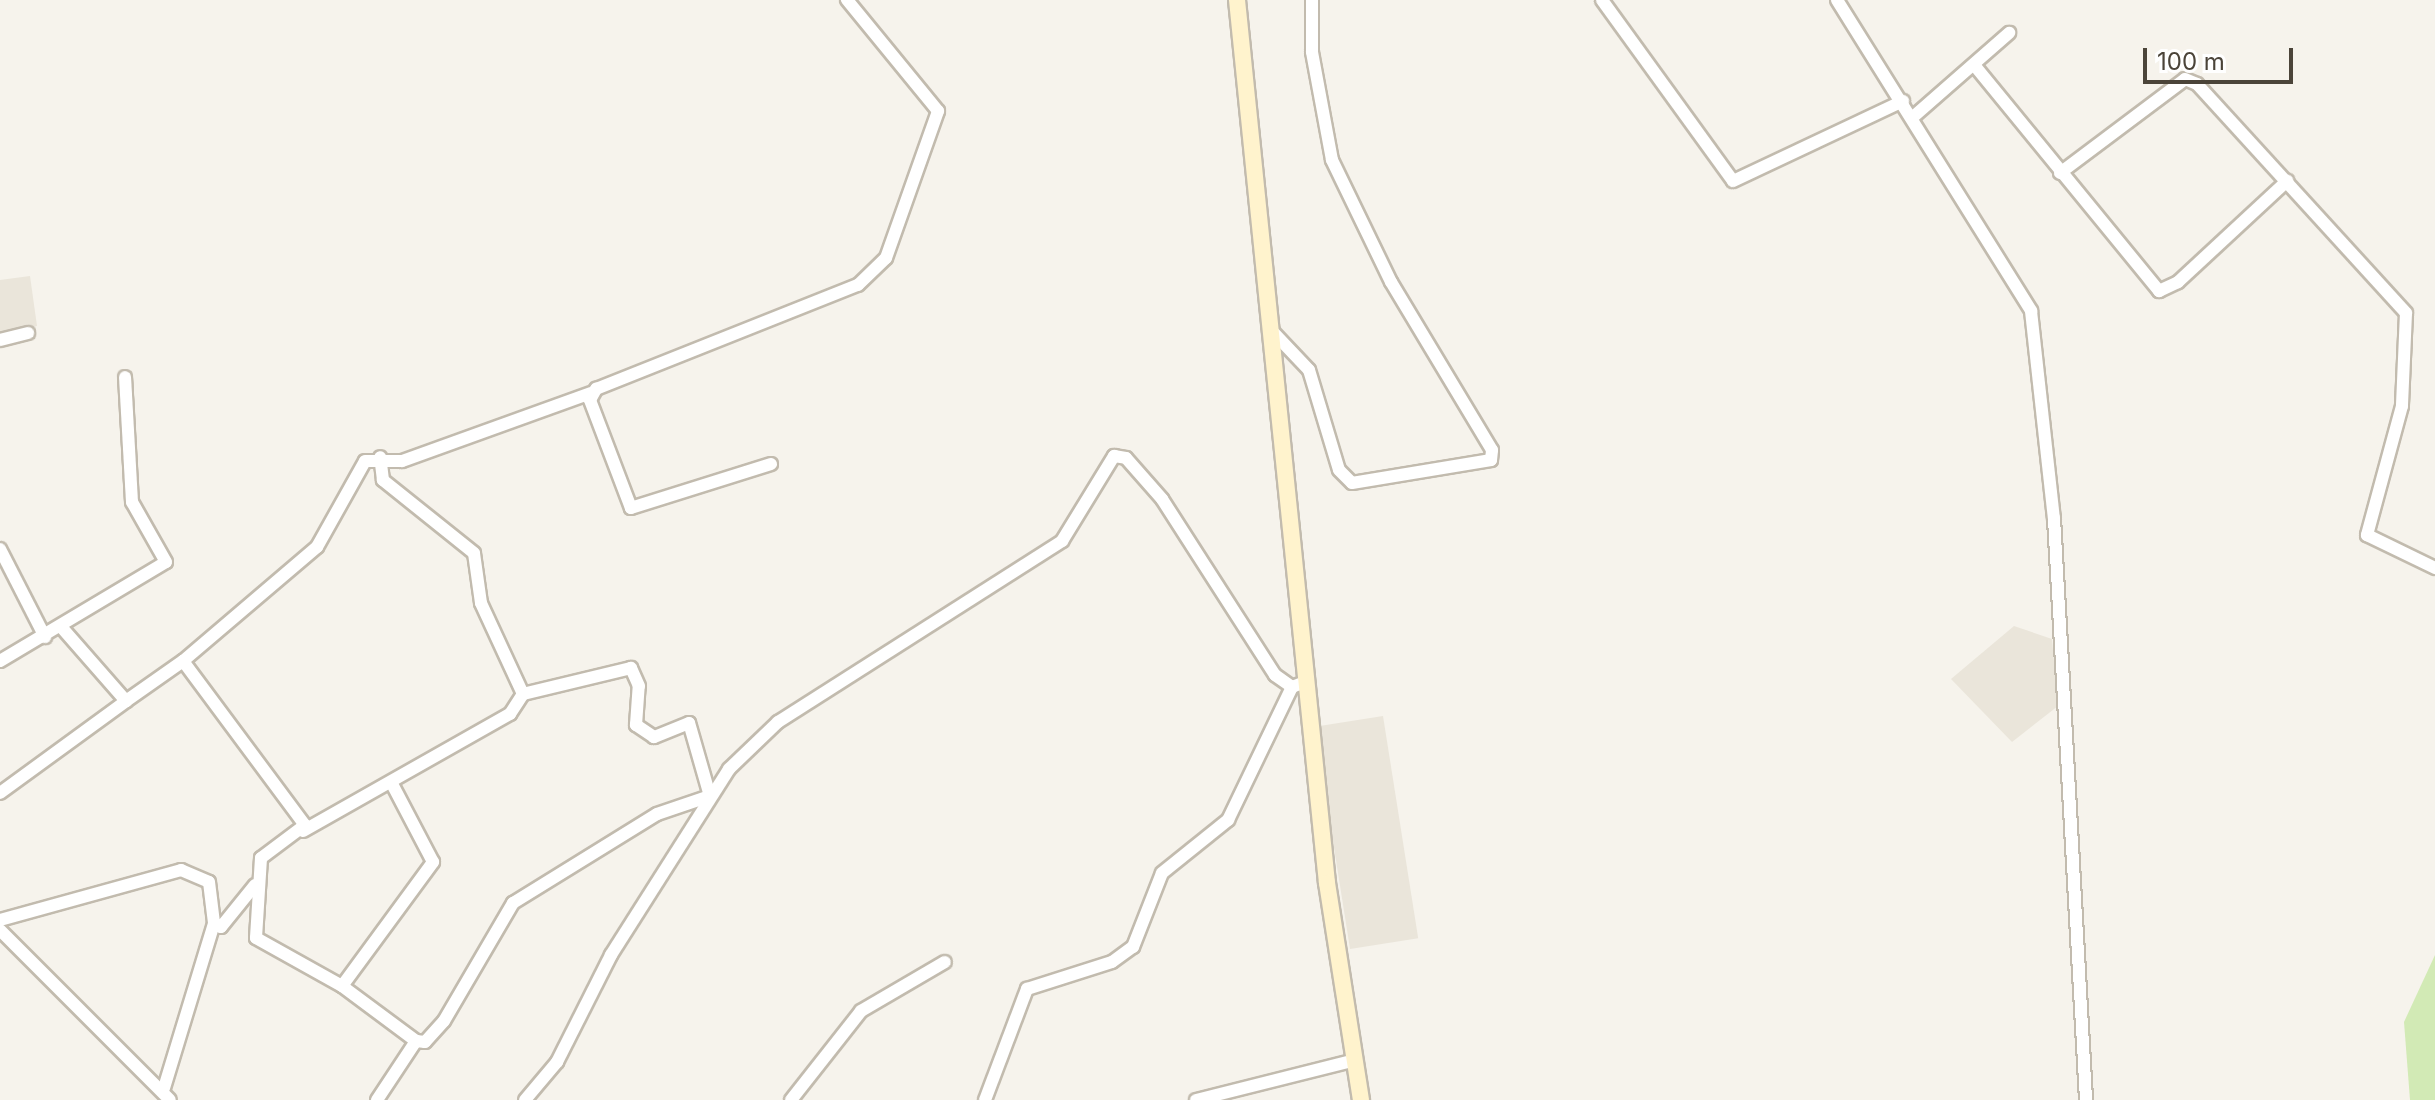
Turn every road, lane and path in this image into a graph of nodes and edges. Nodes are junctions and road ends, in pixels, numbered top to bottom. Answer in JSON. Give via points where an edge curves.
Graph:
{"nodes":[{"id":1,"x":847,"y":0,"type":"edge"},
{"id":2,"x":1237,"y":0,"type":"edge"},
{"id":3,"x":1312,"y":0,"type":"edge"},
{"id":4,"x":1602,"y":0,"type":"edge"},
{"id":5,"x":1837,"y":0,"type":"edge"},
{"id":6,"x":2009,"y":33,"type":"dead end"},
{"id":7,"x":1975,"y":66,"type":"junction"},
{"id":8,"x":1903,"y":101,"type":"junction"},
{"id":9,"x":1913,"y":117,"type":"junction"},
{"id":10,"x":2060,"y":173,"type":"junction"},
{"id":11,"x":2287,"y":181,"type":"junction"},
{"id":12,"x":1271,"y":330,"type":"junction"},
{"id":13,"x":28,"y":333,"type":"dead end"},
{"id":14,"x":0,"y":340,"type":"edge"},
{"id":15,"x":125,"y":377,"type":"dead end"},
{"id":16,"x":591,"y":393,"type":"junction"},
{"id":17,"x":380,"y":457,"type":"junction"},
{"id":18,"x":771,"y":464,"type":"dead end"},
{"id":19,"x":0,"y":549,"type":"edge"},
{"id":20,"x":2435,"y":568,"type":"edge"},
{"id":21,"x":63,"y":629,"type":"junction"},
{"id":22,"x":45,"y":637,"type":"junction"},
{"id":23,"x":0,"y":661,"type":"edge"},
{"id":24,"x":183,"y":661,"type":"junction"},
{"id":25,"x":1308,"y":681,"type":"junction"},
{"id":26,"x":1292,"y":687,"type":"junction"},
{"id":27,"x":523,"y":694,"type":"junction"},
{"id":28,"x":126,"y":701,"type":"junction"},
{"id":29,"x":391,"y":782,"type":"junction"},
{"id":30,"x":0,"y":793,"type":"edge"},
{"id":31,"x":710,"y":796,"type":"junction"},
{"id":32,"x":303,"y":831,"type":"junction"},
{"id":33,"x":255,"y":885,"type":"junction"},
{"id":34,"x":0,"y":920,"type":"edge"},
{"id":35,"x":214,"y":923,"type":"junction"},
{"id":36,"x":0,"y":930,"type":"edge"},
{"id":37,"x":945,"y":962,"type":"dead end"},
{"id":38,"x":342,"y":986,"type":"junction"},
{"id":39,"x":416,"y":1041,"type":"junction"},
{"id":40,"x":1351,"y":1061,"type":"junction"},
{"id":41,"x":167,"y":1094,"type":"edge"},
{"id":42,"x":377,"y":1100,"type":"edge"},
{"id":43,"x":525,"y":1100,"type":"edge"},
{"id":44,"x":791,"y":1100,"type":"edge"},
{"id":45,"x":985,"y":1100,"type":"edge"},
{"id":46,"x":1196,"y":1100,"type":"edge"},
{"id":47,"x":1361,"y":1100,"type":"edge"},
{"id":48,"x":2086,"y":1100,"type":"edge"}],
"edges":[{"from":1,"to":16,"type":"street","via":[[938,111],[886,258],[858,285]]},
{"from":2,"to":12,"type":"main road"},
{"from":3,"to":12,"type":"street","via":[[1312,52],[1332,160],[1391,282],[1492,450],[1491,460],[1352,483],[1339,470],[1309,370]]},
{"from":4,"to":8,"type":"street","via":[[1733,181]]},
{"from":5,"to":8,"type":"street"},
{"from":6,"to":7,"type":"street"},
{"from":7,"to":9,"type":"street"},
{"from":7,"to":10,"type":"street"},
{"from":8,"to":9,"type":"street"},
{"from":9,"to":48,"type":"street","via":[[2031,311],[2054,518]]},
{"from":10,"to":11,"type":"street","via":[[2188,78]]},
{"from":10,"to":11,"type":"street","via":[[2159,291],[2178,282]]},
{"from":11,"to":20,"type":"street","via":[[2406,313],[2402,406],[2367,535]]},
{"from":12,"to":25,"type":"main road"},
{"from":13,"to":14,"type":"street"},
{"from":15,"to":21,"type":"street","via":[[132,502],[166,562]]},
{"from":16,"to":17,"type":"street","via":[[402,461]]},
{"from":16,"to":18,"type":"street","via":[[631,508]]},
{"from":17,"to":24,"type":"street","via":[[360,466],[317,547]]},
{"from":17,"to":27,"type":"street","via":[[383,480],[474,553],[481,603]]},
{"from":19,"to":22,"type":"street"},
{"from":21,"to":22,"type":"street"},
{"from":21,"to":28,"type":"street"},
{"from":22,"to":23,"type":"street"},
{"from":24,"to":28,"type":"street"},
{"from":24,"to":32,"type":"street","via":[[298,809]]},
{"from":25,"to":26,"type":"street"},
{"from":25,"to":40,"type":"main road"},
{"from":26,"to":31,"type":"street","via":[[1275,675],[1162,499],[1120,455],[1102,469],[1062,541],[778,722]]},
{"from":26,"to":45,"type":"street","via":[[1228,820],[1162,873],[1133,947],[1112,962],[1027,989]]},
{"from":27,"to":29,"type":"street","via":[[510,714]]},
{"from":27,"to":31,"type":"street","via":[[631,668],[639,686],[636,725],[654,737],[689,723]]},
{"from":28,"to":30,"type":"street"},
{"from":29,"to":32,"type":"street"},
{"from":29,"to":38,"type":"street","via":[[433,862]]},
{"from":31,"to":39,"type":"street","via":[[657,814],[513,903],[444,1021],[425,1042]]},
{"from":31,"to":43,"type":"street","via":[[611,955],[557,1062]]},
{"from":32,"to":33,"type":"street","via":[[261,858]]},
{"from":33,"to":35,"type":"street","via":[[228,922]]},
{"from":33,"to":38,"type":"street","via":[[256,938]]},
{"from":34,"to":35,"type":"street","via":[[181,870],[209,882]]},
{"from":35,"to":41,"type":"street"},
{"from":36,"to":41,"type":"street","via":[[138,1074]]},
{"from":37,"to":44,"type":"street","via":[[852,1018]]},
{"from":38,"to":39,"type":"street"},
{"from":39,"to":42,"type":"street"},
{"from":40,"to":46,"type":"street"},
{"from":40,"to":47,"type":"main road"}]}
